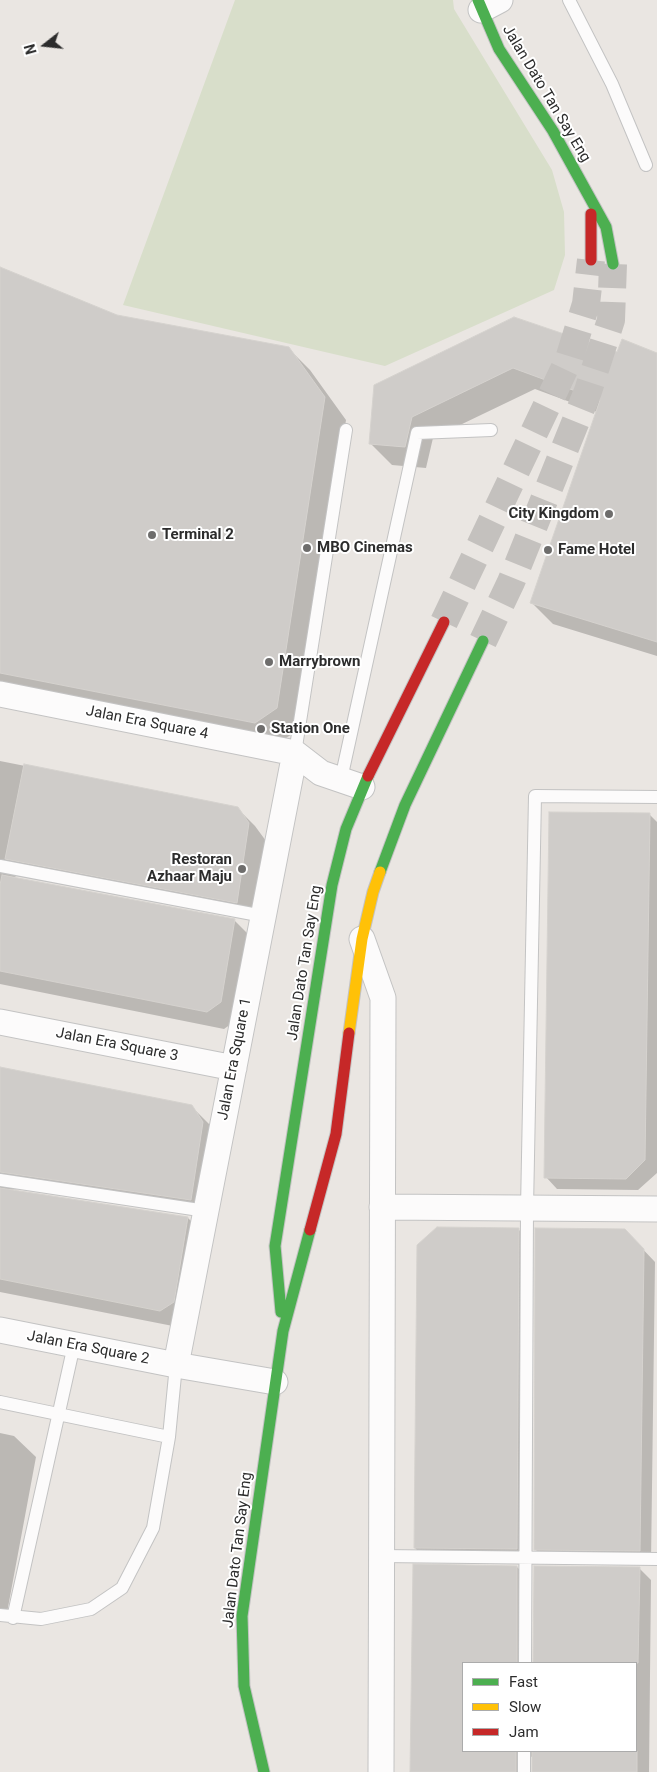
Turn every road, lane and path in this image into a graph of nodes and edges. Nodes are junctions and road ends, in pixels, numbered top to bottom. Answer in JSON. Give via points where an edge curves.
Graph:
{"nodes":[{"id":1,"x":569,"y":0,"type":"edge"},
{"id":2,"x":486,"y":3,"type":"edge"},
{"id":3,"x":646,"y":165,"type":"dead end"},
{"id":4,"x":592,"y":202,"type":"junction"},
{"id":5,"x":591,"y":260,"type":"tunnel mouth"},
{"id":6,"x":613,"y":264,"type":"tunnel mouth"},
{"id":7,"x":346,"y":430,"type":"dead end"},
{"id":8,"x":491,"y":430,"type":"dead end"},
{"id":9,"x":444,"y":622,"type":"tunnel mouth"},
{"id":10,"x":483,"y":641,"type":"tunnel mouth"},
{"id":11,"x":0,"y":694,"type":"edge"},
{"id":12,"x":295,"y":753,"type":"junction"},
{"id":13,"x":352,"y":783,"type":"junction"},
{"id":14,"x":657,"y":797,"type":"edge"},
{"id":15,"x":0,"y":866,"type":"edge"},
{"id":16,"x":263,"y":916,"type":"junction"},
{"id":17,"x":362,"y":939,"type":"junction"},
{"id":18,"x":0,"y":1022,"type":"edge"},
{"id":19,"x":234,"y":1068,"type":"junction"},
{"id":20,"x":0,"y":1180,"type":"edge"},
{"id":21,"x":382,"y":1207,"type":"junction"},
{"id":22,"x":527,"y":1208,"type":"junction"},
{"id":23,"x":657,"y":1209,"type":"edge"},
{"id":24,"x":206,"y":1211,"type":"junction"},
{"id":25,"x":0,"y":1330,"type":"edge"},
{"id":26,"x":283,"y":1331,"type":"junction"},
{"id":27,"x":74,"y":1345,"type":"junction"},
{"id":28,"x":176,"y":1365,"type":"junction"},
{"id":29,"x":275,"y":1382,"type":"junction"},
{"id":30,"x":0,"y":1402,"type":"edge"},
{"id":31,"x":60,"y":1413,"type":"junction"},
{"id":32,"x":168,"y":1437,"type":"junction"},
{"id":33,"x":381,"y":1556,"type":"junction"},
{"id":34,"x":525,"y":1558,"type":"junction"},
{"id":35,"x":657,"y":1559,"type":"edge"},
{"id":36,"x":0,"y":1615,"type":"edge"},
{"id":37,"x":13,"y":1618,"type":"junction"},
{"id":38,"x":525,"y":1662,"type":"edge"},
{"id":39,"x":524,"y":1752,"type":"edge"},
{"id":40,"x":264,"y":1772,"type":"edge"},
{"id":41,"x":381,"y":1772,"type":"edge"},
{"id":42,"x":524,"y":1772,"type":"edge"}],
"edges":[{"from":1,"to":3,"type":"lane","via":[[612,84]]},
{"from":2,"to":4,"type":"street","name":"Jalan Dato Tan Say Eng","via":[[499,49],[553,131]]},
{"from":4,"to":5,"type":"street","name":"Jalan Dato Tan Say Eng"},
{"from":4,"to":6,"type":"street","name":"Jalan Dato Tan Say Eng","via":[[606,227]]},
{"from":7,"to":12,"type":"lane"},
{"from":8,"to":13,"type":"lane","via":[[417,433]]},
{"from":9,"to":13,"type":"street","name":"Jalan Dato Tan Say Eng"},
{"from":10,"to":17,"type":"street","name":"Jalan Dato Tan Say Eng","via":[[406,805],[373,892]]},
{"from":11,"to":12,"type":"street","name":"Jalan Era Square 4"},
{"from":12,"to":13,"type":"street","via":[[321,772]]},
{"from":12,"to":16,"type":"street","name":"Jalan Era Square 1"},
{"from":13,"to":26,"type":"street","name":"Jalan Dato Tan Say Eng","via":[[346,829],[332,885],[275,1246]]},
{"from":14,"to":22,"type":"lane","via":[[536,796]]},
{"from":15,"to":16,"type":"lane"},
{"from":16,"to":19,"type":"street","name":"Jalan Era Square 1"},
{"from":17,"to":21,"type":"street","via":[[383,998]]},
{"from":17,"to":26,"type":"street","name":"Jalan Dato Tan Say Eng","via":[[336,1134]]},
{"from":18,"to":19,"type":"street","name":"Jalan Era Square 3"},
{"from":19,"to":24,"type":"street","name":"Jalan Era Square 1"},
{"from":20,"to":24,"type":"lane"},
{"from":21,"to":22,"type":"street"},
{"from":21,"to":33,"type":"street"},
{"from":22,"to":23,"type":"street"},
{"from":22,"to":34,"type":"lane"},
{"from":24,"to":28,"type":"street","name":"Jalan Era Square 1"},
{"from":25,"to":27,"type":"street","name":"Jalan Era Square 2"},
{"from":26,"to":29,"type":"street","name":"Jalan Dato Tan Say Eng"},
{"from":27,"to":28,"type":"street","name":"Jalan Era Square 2"},
{"from":27,"to":31,"type":"lane"},
{"from":28,"to":29,"type":"street","name":"Jalan Era Square 2"},
{"from":28,"to":32,"type":"lane"},
{"from":29,"to":40,"type":"street","name":"Jalan Dato Tan Say Eng","via":[[242,1616],[244,1686]]},
{"from":30,"to":31,"type":"lane"},
{"from":31,"to":32,"type":"lane"},
{"from":31,"to":37,"type":"lane"},
{"from":32,"to":37,"type":"lane","via":[[153,1528],[122,1588],[91,1609],[41,1619]]},
{"from":33,"to":34,"type":"lane"},
{"from":33,"to":41,"type":"street"},
{"from":34,"to":35,"type":"lane"},
{"from":34,"to":38,"type":"lane"},
{"from":36,"to":37,"type":"lane"},
{"from":39,"to":42,"type":"lane"}]}
